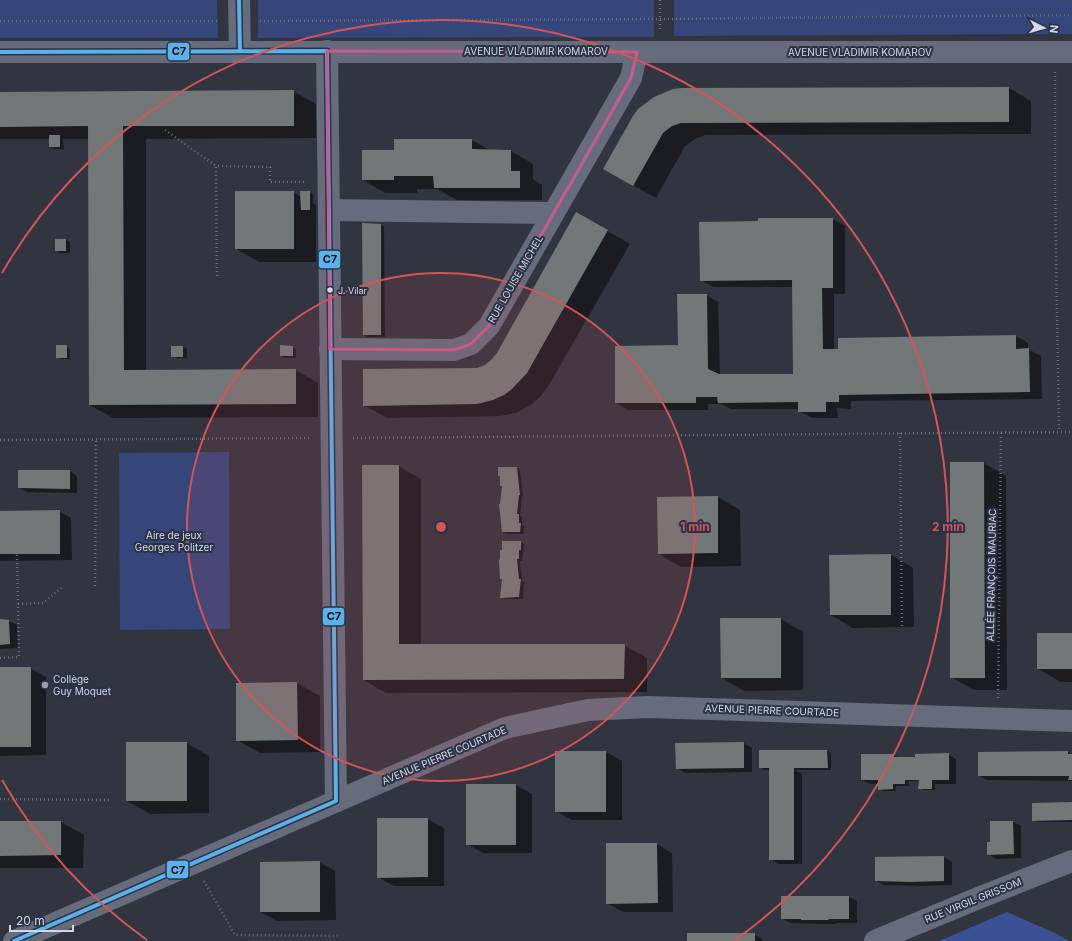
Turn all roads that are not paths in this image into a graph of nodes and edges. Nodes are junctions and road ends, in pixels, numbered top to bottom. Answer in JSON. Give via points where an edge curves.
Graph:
{"nodes":[{"id":1,"x":239,"y":10,"type":"edge"},
{"id":2,"x":240,"y":51,"type":"junction"},
{"id":3,"x":327,"y":51,"type":"junction"},
{"id":4,"x":0,"y":52,"type":"edge"},
{"id":5,"x":637,"y":52,"type":"junction"},
{"id":6,"x":1064,"y":52,"type":"edge"},
{"id":7,"x":329,"y":210,"type":"junction"},
{"id":8,"x":553,"y":213,"type":"junction"},
{"id":9,"x":330,"y":349,"type":"junction"},
{"id":10,"x":1072,"y":721,"type":"edge"},
{"id":11,"x":336,"y":801,"type":"junction"},
{"id":12,"x":1072,"y":861,"type":"edge"},
{"id":13,"x":14,"y":941,"type":"edge"},
{"id":14,"x":875,"y":941,"type":"edge"}],
"edges":[{"from":1,"to":2,"type":"street"},
{"from":2,"to":3,"type":"street","name":"AVENUE VLADIMIR KOMAROV"},
{"from":2,"to":4,"type":"street","name":"AVENUE VLADIMIR KOMAROV"},
{"from":3,"to":5,"type":"street","name":"AVENUE VLADIMIR KOMAROV"},
{"from":3,"to":7,"type":"street"},
{"from":5,"to":6,"type":"street","name":"AVENUE VLADIMIR KOMAROV"},
{"from":5,"to":8,"type":"street","name":"RUE LOUISE MICHEL","via":[[631,78]]},
{"from":7,"to":8,"type":"street"},
{"from":7,"to":9,"type":"street"},
{"from":8,"to":9,"type":"street","name":"RUE LOUISE MICHEL","via":[[489,326],[471,344],[454,350]]},
{"from":9,"to":11,"type":"street"},
{"from":10,"to":11,"type":"street","name":"AVENUE PIERRE COURTADE","via":[[659,707],[588,710],[506,728]]},
{"from":11,"to":13,"type":"street","name":"AVENUE PIERRE COURTADE"},
{"from":12,"to":14,"type":"street","name":"RUE VIRGIL GRISSOM"}]}
